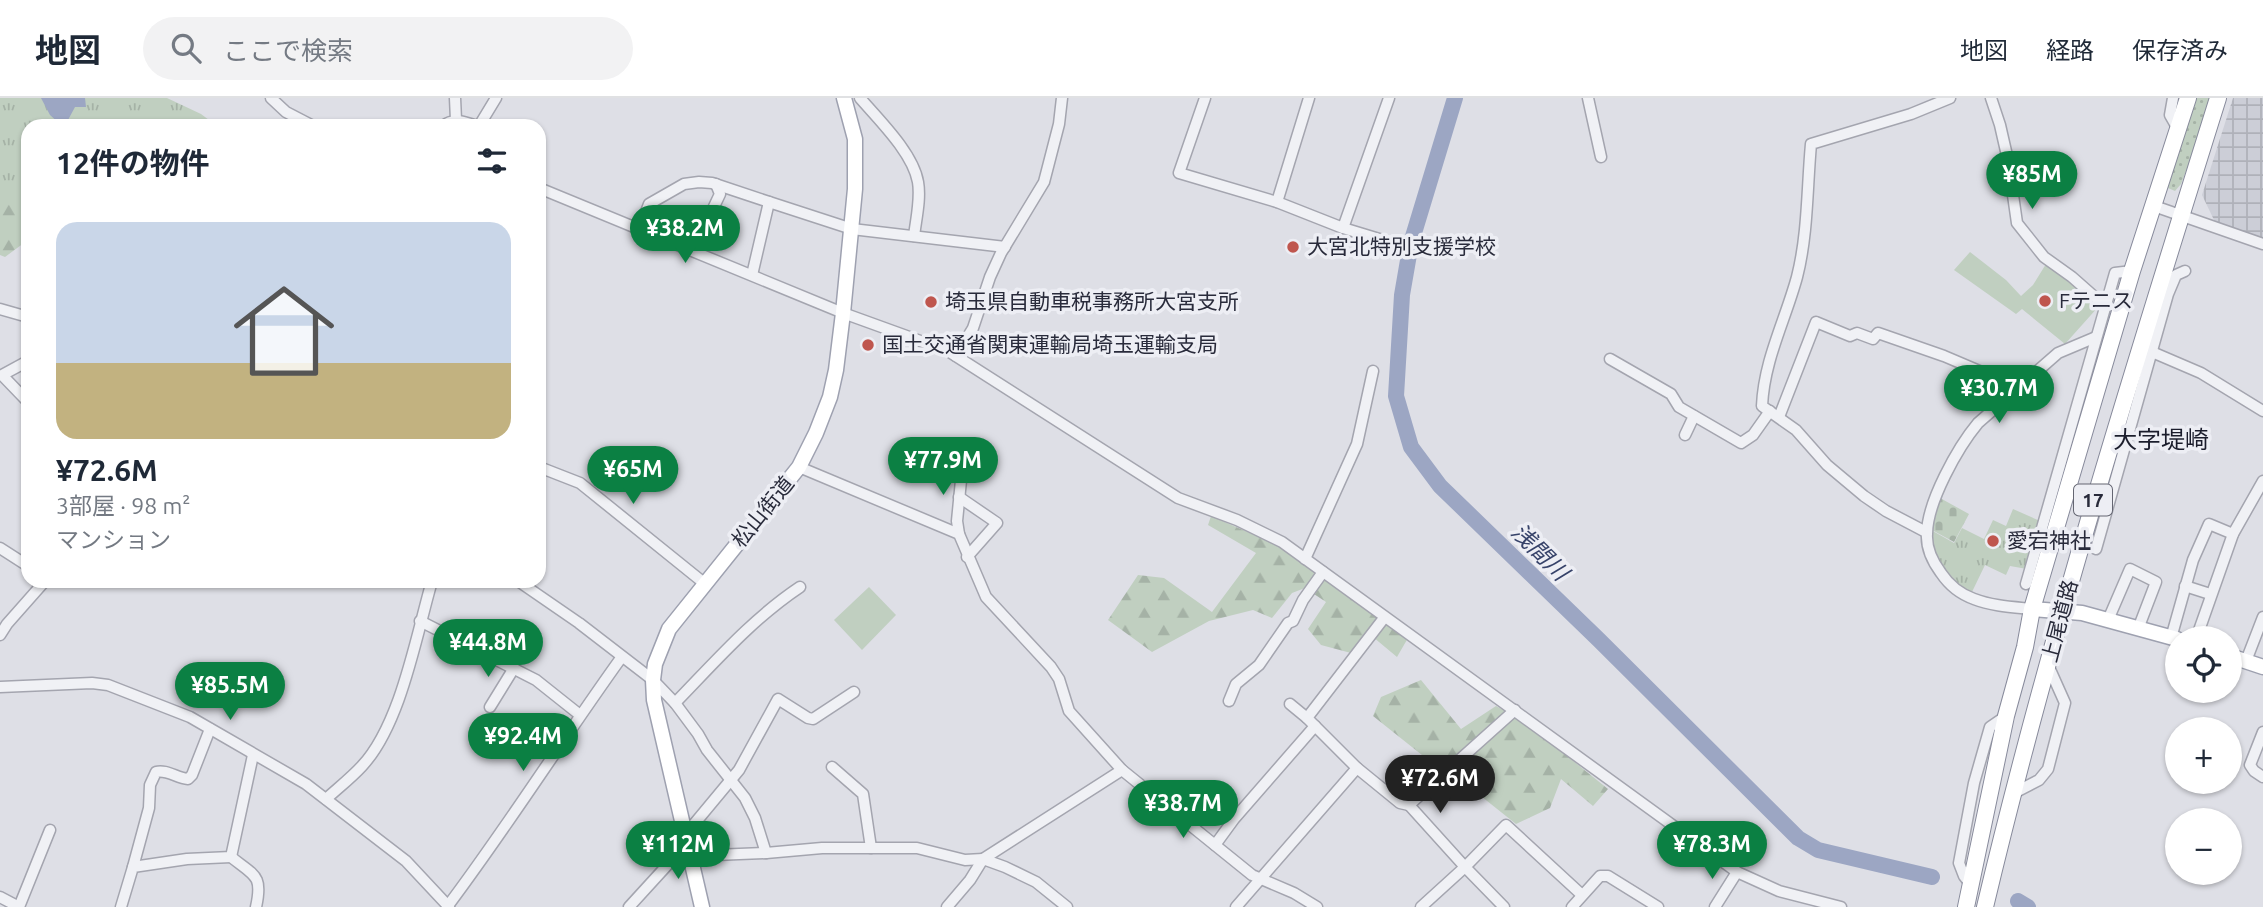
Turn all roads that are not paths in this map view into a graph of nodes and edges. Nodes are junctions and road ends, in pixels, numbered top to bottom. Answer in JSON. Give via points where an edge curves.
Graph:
{"nodes":[{"id":1,"x":271,"y":98,"type":"edge"},
{"id":2,"x":455,"y":98,"type":"edge"},
{"id":3,"x":496,"y":98,"type":"edge"},
{"id":4,"x":844,"y":98,"type":"edge"},
{"id":5,"x":860,"y":98,"type":"edge"},
{"id":6,"x":1062,"y":98,"type":"edge"},
{"id":7,"x":1205,"y":98,"type":"edge"},
{"id":8,"x":1309,"y":98,"type":"edge"},
{"id":9,"x":1389,"y":98,"type":"edge"},
{"id":10,"x":1588,"y":98,"type":"edge"},
{"id":11,"x":1950,"y":98,"type":"edge"},
{"id":12,"x":1991,"y":98,"type":"edge"},
{"id":13,"x":2173,"y":98,"type":"edge"},
{"id":14,"x":2188,"y":98,"type":"edge"},
{"id":15,"x":2218,"y":98,"type":"edge"},
{"id":16,"x":300,"y":119,"type":"edge"},
{"id":17,"x":456,"y":119,"type":"edge"},
{"id":18,"x":482,"y":119,"type":"edge"},
{"id":19,"x":2178,"y":129,"type":"junction"},
{"id":20,"x":1601,"y":157,"type":"dead end"},
{"id":21,"x":716,"y":184,"type":"junction"},
{"id":22,"x":546,"y":191,"type":"edge"},
{"id":23,"x":769,"y":202,"type":"junction"},
{"id":24,"x":1277,"y":202,"type":"junction"},
{"id":25,"x":2154,"y":206,"type":"junction"},
{"id":26,"x":2181,"y":215,"type":"junction"},
{"id":27,"x":1343,"y":228,"type":"junction"},
{"id":28,"x":852,"y":229,"type":"junction"},
{"id":29,"x":639,"y":230,"type":"junction"},
{"id":30,"x":914,"y":236,"type":"junction"},
{"id":31,"x":2263,"y":244,"type":"edge"},
{"id":32,"x":1399,"y":246,"type":"dead end"},
{"id":33,"x":1004,"y":247,"type":"junction"},
{"id":34,"x":693,"y":251,"type":"junction"},
{"id":35,"x":2132,"y":271,"type":"junction"},
{"id":36,"x":2185,"y":271,"type":"dead end"},
{"id":37,"x":752,"y":275,"type":"junction"},
{"id":38,"x":2162,"y":292,"type":"junction"},
{"id":39,"x":2106,"y":307,"type":"junction"},
{"id":40,"x":0,"y":309,"type":"edge"},
{"id":41,"x":843,"y":313,"type":"junction"},
{"id":42,"x":21,"y":315,"type":"edge"},
{"id":43,"x":2096,"y":337,"type":"junction"},
{"id":44,"x":2152,"y":352,"type":"junction"},
{"id":45,"x":956,"y":356,"type":"junction"},
{"id":46,"x":1610,"y":359,"type":"dead end"},
{"id":47,"x":21,"y":365,"type":"edge"},
{"id":48,"x":1373,"y":371,"type":"dead end"},
{"id":49,"x":2017,"y":387,"type":"junction"},
{"id":50,"x":21,"y":395,"type":"edge"},
{"id":51,"x":2263,"y":411,"type":"edge"},
{"id":52,"x":1775,"y":414,"type":"junction"},
{"id":53,"x":1694,"y":416,"type":"junction"},
{"id":54,"x":1685,"y":435,"type":"dead end"},
{"id":55,"x":963,"y":460,"type":"dead end"},
{"id":56,"x":799,"y":467,"type":"junction"},
{"id":57,"x":546,"y":470,"type":"edge"},
{"id":58,"x":2262,"y":487,"type":"edge"},
{"id":59,"x":2112,"y":496,"type":"junction"},
{"id":60,"x":958,"y":497,"type":"junction"},
{"id":61,"x":2093,"y":500,"type":"junction"},
{"id":62,"x":1926,"y":532,"type":"junction"},
{"id":63,"x":959,"y":534,"type":"junction"},
{"id":64,"x":2233,"y":534,"type":"junction"},
{"id":65,"x":2043,"y":546,"type":"junction"},
{"id":66,"x":0,"y":548,"type":"edge"},
{"id":67,"x":2096,"y":550,"type":"dead end"},
{"id":68,"x":967,"y":557,"type":"junction"},
{"id":69,"x":1305,"y":559,"type":"junction"},
{"id":70,"x":21,"y":562,"type":"edge"},
{"id":71,"x":1323,"y":572,"type":"junction"},
{"id":72,"x":704,"y":583,"type":"junction"},
{"id":73,"x":2026,"y":584,"type":"dead end"},
{"id":74,"x":2186,"y":586,"type":"junction"},
{"id":75,"x":800,"y":587,"type":"dead end"},
{"id":76,"x":39,"y":588,"type":"edge"},
{"id":77,"x":430,"y":588,"type":"edge"},
{"id":78,"x":528,"y":588,"type":"edge"},
{"id":79,"x":2210,"y":594,"type":"junction"},
{"id":80,"x":2032,"y":609,"type":"junction"},
{"id":81,"x":2061,"y":612,"type":"junction"},
{"id":82,"x":2263,"y":617,"type":"edge"},
{"id":83,"x":1384,"y":618,"type":"junction"},
{"id":84,"x":2108,"y":620,"type":"junction"},
{"id":85,"x":420,"y":621,"type":"junction"},
{"id":86,"x":2177,"y":626,"type":"edge"},
{"id":87,"x":2200,"y":626,"type":"edge"},
{"id":88,"x":2138,"y":629,"type":"junction"},
{"id":89,"x":0,"y":635,"type":"edge"},
{"id":90,"x":2165,"y":636,"type":"edge"},
{"id":91,"x":621,"y":658,"type":"junction"},
{"id":92,"x":2242,"y":660,"type":"edge"},
{"id":93,"x":2246,"y":661,"type":"junction"},
{"id":94,"x":2048,"y":665,"type":"junction"},
{"id":95,"x":2263,"y":666,"type":"edge"},
{"id":96,"x":514,"y":668,"type":"junction"},
{"id":97,"x":653,"y":680,"type":"junction"},
{"id":98,"x":0,"y":687,"type":"edge"},
{"id":99,"x":854,"y":692,"type":"dead end"},
{"id":100,"x":1229,"y":701,"type":"dead end"},
{"id":101,"x":675,"y":703,"type":"junction"},
{"id":102,"x":1290,"y":704,"type":"dead end"},
{"id":103,"x":490,"y":707,"type":"dead end"},
{"id":104,"x":1515,"y":710,"type":"junction"},
{"id":105,"x":580,"y":715,"type":"junction"},
{"id":106,"x":1311,"y":722,"type":"junction"},
{"id":107,"x":210,"y":729,"type":"junction"},
{"id":108,"x":2263,"y":732,"type":"edge"},
{"id":109,"x":253,"y":755,"type":"junction"},
{"id":110,"x":832,"y":767,"type":"dead end"},
{"id":111,"x":1357,"y":768,"type":"junction"},
{"id":112,"x":1122,"y":770,"type":"junction"},
{"id":113,"x":2263,"y":777,"type":"edge"},
{"id":114,"x":731,"y":780,"type":"junction"},
{"id":115,"x":2012,"y":794,"type":"junction"},
{"id":116,"x":326,"y":799,"type":"junction"},
{"id":117,"x":1409,"y":804,"type":"junction"},
{"id":118,"x":50,"y":830,"type":"dead end"},
{"id":119,"x":1214,"y":845,"type":"junction"},
{"id":120,"x":688,"y":846,"type":"junction"},
{"id":121,"x":871,"y":848,"type":"junction"},
{"id":122,"x":766,"y":853,"type":"junction"},
{"id":123,"x":232,"y":857,"type":"junction"},
{"id":124,"x":983,"y":859,"type":"junction"},
{"id":125,"x":133,"y":867,"type":"junction"},
{"id":126,"x":1465,"y":867,"type":"junction"},
{"id":127,"x":1737,"y":872,"type":"junction"},
{"id":128,"x":1262,"y":878,"type":"junction"},
{"id":129,"x":1582,"y":895,"type":"junction"},
{"id":130,"x":0,"y":897,"type":"edge"},
{"id":131,"x":19,"y":907,"type":"edge"},
{"id":132,"x":121,"y":907,"type":"edge"},
{"id":133,"x":256,"y":907,"type":"edge"},
{"id":134,"x":448,"y":907,"type":"edge"},
{"id":135,"x":629,"y":907,"type":"edge"},
{"id":136,"x":702,"y":907,"type":"edge"},
{"id":137,"x":947,"y":907,"type":"edge"},
{"id":138,"x":1067,"y":907,"type":"edge"},
{"id":139,"x":1236,"y":907,"type":"edge"},
{"id":140,"x":1317,"y":907,"type":"edge"},
{"id":141,"x":1422,"y":907,"type":"edge"},
{"id":142,"x":1504,"y":907,"type":"edge"},
{"id":143,"x":1572,"y":907,"type":"edge"},
{"id":144,"x":1658,"y":907,"type":"edge"},
{"id":145,"x":1715,"y":907,"type":"edge"},
{"id":146,"x":1841,"y":907,"type":"edge"},
{"id":147,"x":1966,"y":907,"type":"edge"},
{"id":148,"x":1985,"y":907,"type":"edge"}],
"edges":[{"from":1,"to":16,"type":"street"},
{"from":2,"to":17,"type":"street"},
{"from":3,"to":18,"type":"street"},
{"from":4,"to":28,"type":"main road","name":"松山街道","via":[[855,139]]},
{"from":5,"to":30,"type":"street","via":[[890,132],[918,178]]},
{"from":6,"to":33,"type":"street","via":[[1044,182]]},
{"from":7,"to":24,"type":"street","via":[[1179,173]]},
{"from":8,"to":24,"type":"street"},
{"from":9,"to":27,"type":"street"},
{"from":10,"to":20,"type":"street"},
{"from":11,"to":52,"type":"street","via":[[1811,144],[1798,274],[1763,383],[1762,406]]},
{"from":12,"to":39,"type":"street","via":[[2008,160],[2017,223],[2044,257]]},
{"from":13,"to":19,"type":"street","via":[[2169,115]]},
{"from":14,"to":19,"type":"highway","name":"上尾道路","number":"17"},
{"from":15,"to":26,"type":"highway","name":"上尾道路","number":"17"},
{"from":19,"to":25,"type":"highway","name":"上尾道路","number":"17"},
{"from":21,"to":23,"type":"street"},
{"from":21,"to":29,"type":"street","via":[[691,183],[663,194],[649,204]]},
{"from":21,"to":34,"type":"street","via":[[720,194]]},
{"from":22,"to":29,"type":"street"},
{"from":23,"to":28,"type":"street"},
{"from":23,"to":37,"type":"street"},
{"from":24,"to":27,"type":"street"},
{"from":25,"to":26,"type":"street"},
{"from":25,"to":35,"type":"highway","name":"上尾道路","number":"17"},
{"from":26,"to":31,"type":"street"},
{"from":26,"to":38,"type":"highway","name":"上尾道路","number":"17"},
{"from":27,"to":32,"type":"street"},
{"from":28,"to":30,"type":"street"},
{"from":28,"to":41,"type":"main road","name":"松山街道"},
{"from":29,"to":34,"type":"street"},
{"from":30,"to":33,"type":"street"},
{"from":33,"to":45,"type":"street","via":[[973,328]]},
{"from":34,"to":37,"type":"street"},
{"from":35,"to":39,"type":"street","via":[[2115,273]]},
{"from":35,"to":65,"type":"highway","name":"上尾道路","number":"17"},
{"from":36,"to":38,"type":"street"},
{"from":37,"to":41,"type":"street"},
{"from":38,"to":44,"type":"street"},
{"from":38,"to":61,"type":"highway","name":"上尾道路","number":"17"},
{"from":39,"to":43,"type":"street"},
{"from":40,"to":42,"type":"street"},
{"from":41,"to":45,"type":"street"},
{"from":41,"to":56,"type":"main road","name":"松山街道","via":[[830,397]]},
{"from":43,"to":49,"type":"street","via":[[2058,353]]},
{"from":43,"to":65,"type":"street"},
{"from":44,"to":51,"type":"street","via":[[2201,373]]},
{"from":44,"to":59,"type":"street"},
{"from":45,"to":69,"type":"street","via":[[1178,498],[1264,533]]},
{"from":46,"to":53,"type":"street","via":[[1671,394],[1679,407]]},
{"from":47,"to":50,"type":"street","via":[[2,375]]},
{"from":48,"to":69,"type":"street","via":[[1357,444]]},
{"from":49,"to":52,"type":"street","via":[[1878,333],[1873,339],[1857,333],[1850,336],[1816,322]]},
{"from":49,"to":62,"type":"street","via":[[1969,434],[1938,491]]},
{"from":52,"to":53,"type":"street","via":[[1741,443]]},
{"from":52,"to":62,"type":"street","via":[[1864,496]]},
{"from":53,"to":54,"type":"street"},
{"from":55,"to":60,"type":"street"},
{"from":56,"to":63,"type":"street"},
{"from":56,"to":72,"type":"main road","name":"松山街道"},
{"from":57,"to":72,"type":"street","via":[[580,483]]},
{"from":58,"to":64,"type":"street"},
{"from":59,"to":61,"type":"street"},
{"from":59,"to":67,"type":"street"},
{"from":60,"to":63,"type":"street"},
{"from":60,"to":68,"type":"street","via":[[997,523]]},
{"from":61,"to":81,"type":"highway","name":"上尾道路","number":"17"},
{"from":62,"to":80,"type":"street","via":[[1931,559],[1949,585],[1971,599]]},
{"from":63,"to":68,"type":"street"},
{"from":64,"to":74,"type":"street","via":[[2209,524]]},
{"from":64,"to":79,"type":"street"},
{"from":65,"to":73,"type":"street"},
{"from":65,"to":80,"type":"highway","name":"上尾道路","number":"17"},
{"from":66,"to":70,"type":"street"},
{"from":68,"to":112,"type":"street","via":[[986,597],[1051,667],[1069,711]]},
{"from":69,"to":71,"type":"street"},
{"from":71,"to":83,"type":"street"},
{"from":71,"to":100,"type":"street","via":[[1293,621],[1259,665],[1236,684]]},
{"from":72,"to":97,"type":"main road","name":"松山街道","via":[[669,629]]},
{"from":74,"to":79,"type":"street"},
{"from":74,"to":86,"type":"street"},
{"from":75,"to":101,"type":"street","via":[[754,621]]},
{"from":76,"to":89,"type":"street"},
{"from":77,"to":85,"type":"street"},
{"from":78,"to":91,"type":"street"},
{"from":79,"to":87,"type":"street"},
{"from":80,"to":81,"type":"main road"},
{"from":80,"to":147,"type":"highway","name":"上尾道路","number":"17"},
{"from":81,"to":84,"type":"main road"},
{"from":81,"to":94,"type":"highway","name":"上尾道路","number":"17"},
{"from":82,"to":93,"type":"street"},
{"from":83,"to":104,"type":"street"},
{"from":83,"to":106,"type":"street"},
{"from":84,"to":88,"type":"main road"},
{"from":84,"to":88,"type":"street","via":[[2130,569],[2156,582]]},
{"from":85,"to":96,"type":"street"},
{"from":85,"to":116,"type":"street","via":[[402,687],[378,744],[363,766]]},
{"from":88,"to":90,"type":"main road"},
{"from":91,"to":97,"type":"street"},
{"from":91,"to":105,"type":"street"},
{"from":92,"to":93,"type":"main road"},
{"from":93,"to":95,"type":"main road"},
{"from":94,"to":115,"type":"highway","name":"上尾道路","number":"17"},
{"from":94,"to":115,"type":"street","via":[[2065,703],[2048,769],[2039,780]]},
{"from":96,"to":103,"type":"street"},
{"from":96,"to":105,"type":"street"},
{"from":97,"to":101,"type":"street"},
{"from":97,"to":120,"type":"main road","name":"松山街道"},
{"from":98,"to":107,"type":"street","via":[[108,685]]},
{"from":99,"to":114,"type":"street","via":[[813,719],[778,699]]},
{"from":101,"to":114,"type":"street"},
{"from":102,"to":106,"type":"street"},
{"from":104,"to":117,"type":"street"},
{"from":104,"to":127,"type":"street"},
{"from":105,"to":134,"type":"street"},
{"from":106,"to":111,"type":"street"},
{"from":106,"to":119,"type":"street"},
{"from":107,"to":109,"type":"street"},
{"from":107,"to":125,"type":"street","via":[[188,779],[156,772]]},
{"from":108,"to":113,"type":"street","via":[[2250,765]]},
{"from":109,"to":116,"type":"street"},
{"from":109,"to":123,"type":"street"},
{"from":110,"to":121,"type":"street","via":[[863,794]]},
{"from":111,"to":117,"type":"street","via":[[1400,803]]},
{"from":111,"to":128,"type":"street"},
{"from":112,"to":119,"type":"street"},
{"from":112,"to":124,"type":"street"},
{"from":114,"to":120,"type":"street"},
{"from":114,"to":122,"type":"street","via":[[755,818]]},
{"from":115,"to":148,"type":"highway","name":"上尾道路","number":"17"},
{"from":116,"to":134,"type":"street","via":[[406,861]]},
{"from":117,"to":126,"type":"street"},
{"from":118,"to":131,"type":"street"},
{"from":119,"to":128,"type":"street"},
{"from":120,"to":122,"type":"street"},
{"from":120,"to":135,"type":"street"},
{"from":120,"to":136,"type":"main road","name":"松山街道"},
{"from":121,"to":122,"type":"street"},
{"from":121,"to":124,"type":"street","via":[[917,848],[965,860]]},
{"from":123,"to":125,"type":"street"},
{"from":123,"to":133,"type":"street","via":[[257,879]]},
{"from":124,"to":137,"type":"street"},
{"from":124,"to":138,"type":"street","via":[[1036,882]]},
{"from":125,"to":132,"type":"street"},
{"from":126,"to":129,"type":"street","via":[[1506,825]]},
{"from":126,"to":141,"type":"street"},
{"from":126,"to":142,"type":"street"},
{"from":127,"to":145,"type":"street"},
{"from":127,"to":146,"type":"street","via":[[1779,891]]},
{"from":128,"to":139,"type":"street"},
{"from":128,"to":140,"type":"street"},
{"from":129,"to":143,"type":"street"},
{"from":129,"to":144,"type":"street","via":[[1600,876],[1608,876]]},
{"from":130,"to":131,"type":"street"}]}
